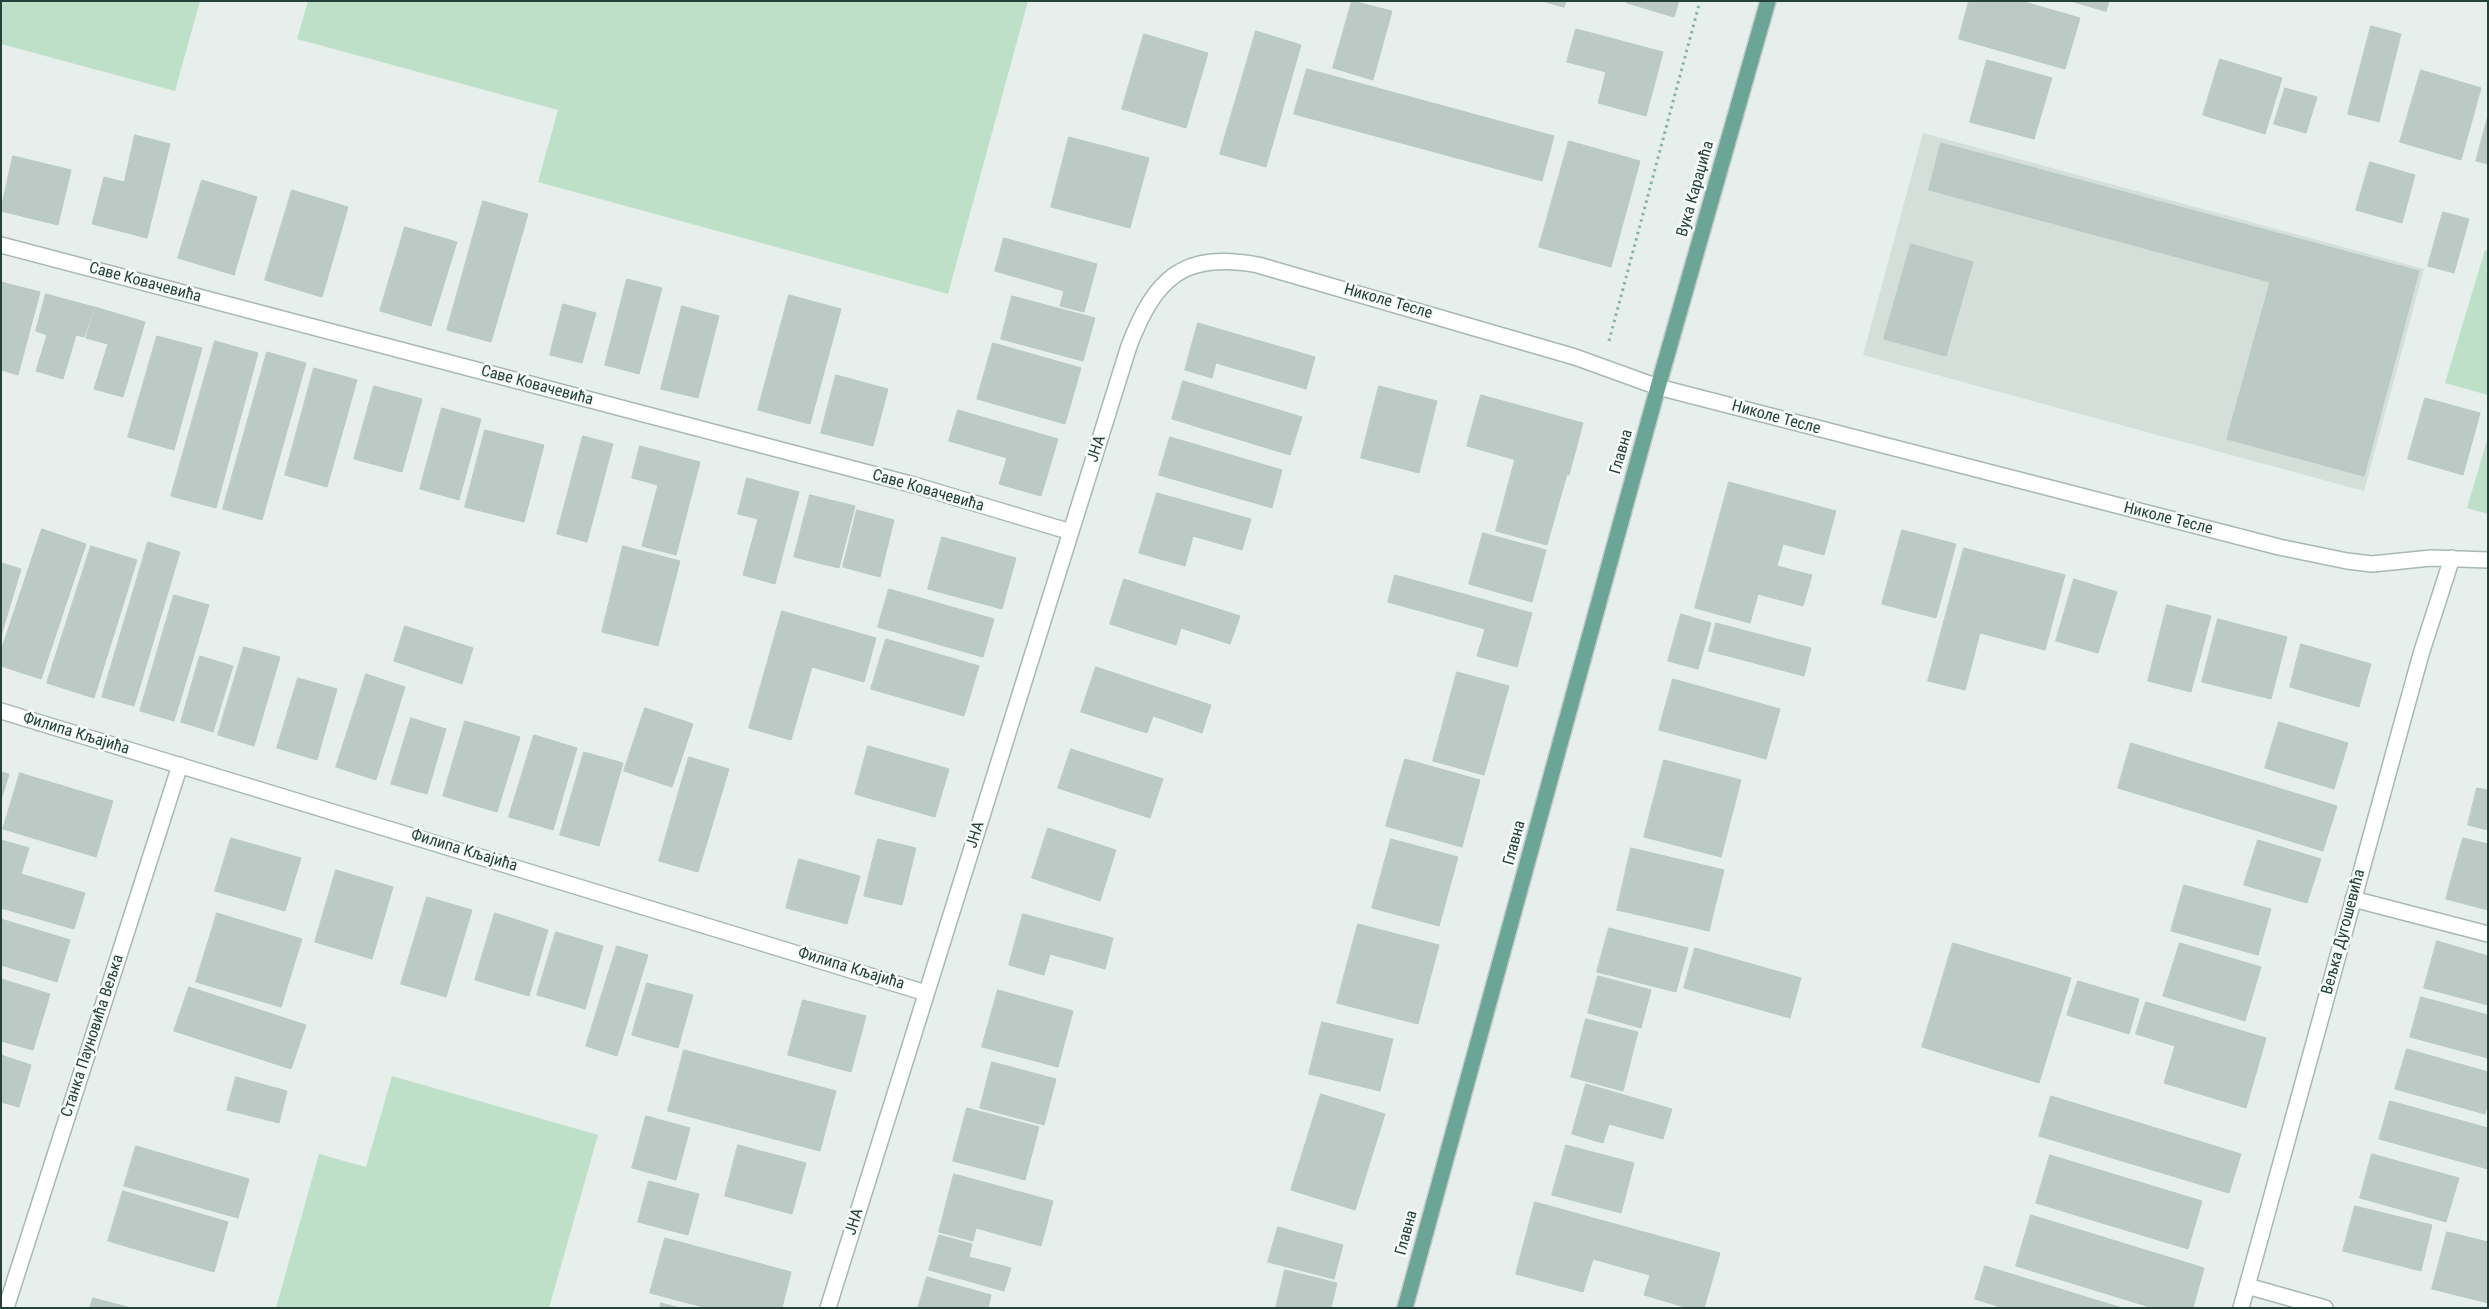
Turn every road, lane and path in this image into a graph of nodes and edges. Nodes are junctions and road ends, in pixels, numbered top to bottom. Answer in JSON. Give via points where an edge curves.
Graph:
{"nodes":[{"id":1,"x":1700,"y":1,"type":"edge"},
{"id":2,"x":1768,"y":1,"type":"edge"},
{"id":3,"x":1,"y":245,"type":"edge"},
{"id":4,"x":1125,"y":363,"type":"joint"},
{"id":5,"x":1602,"y":366,"type":"junction"},
{"id":6,"x":1658,"y":387,"type":"junction"},
{"id":7,"x":1071,"y":532,"type":"junction"},
{"id":8,"x":2452,"y":558,"type":"junction"},
{"id":9,"x":2488,"y":560,"type":"edge"},
{"id":10,"x":1,"y":711,"type":"edge"},
{"id":11,"x":180,"y":765,"type":"junction"},
{"id":12,"x":2353,"y":899,"type":"junction"},
{"id":13,"x":2488,"y":934,"type":"edge"},
{"id":14,"x":926,"y":993,"type":"junction"},
{"id":15,"x":2247,"y":1286,"type":"junction"},
{"id":16,"x":6,"y":1308,"type":"edge"},
{"id":17,"x":828,"y":1308,"type":"edge"},
{"id":18,"x":1405,"y":1308,"type":"edge"},
{"id":19,"x":2241,"y":1308,"type":"edge"},
{"id":20,"x":2325,"y":1308,"type":"edge"}],
"edges":[{"from":1,"to":5,"type":"path"},
{"from":2,"to":6,"type":"main road","name":"Вука Караџића"},
{"from":3,"to":7,"type":"street","name":"Саве Ковачевића","via":[[914,486]]},
{"from":4,"to":5,"type":"street","name":"Николе Тесле","via":[[1137,324],[1155,293],[1168,280],[1187,269],[1221,260],[1284,272]]},
{"from":4,"to":7,"type":"street","name":"ЈНА"},
{"from":5,"to":6,"type":"street","name":"Николе Тесле"},
{"from":6,"to":8,"type":"street","name":"Николе Тесле","via":[[2289,549],[2372,564]]},
{"from":6,"to":18,"type":"main road","name":"Главна"},
{"from":7,"to":14,"type":"street","name":"ЈНА"},
{"from":8,"to":9,"type":"street","name":"Николе Тесле"},
{"from":8,"to":12,"type":"street","name":"Вељка Дугошевића"},
{"from":10,"to":11,"type":"street","name":"Филипа Кљајића"},
{"from":11,"to":14,"type":"street","name":"Филипа Кљајића"},
{"from":11,"to":16,"type":"street","name":"Станка Пауновића Вељка"},
{"from":12,"to":13,"type":"street"},
{"from":12,"to":15,"type":"street","name":"Вељка Дугошевића"},
{"from":14,"to":17,"type":"street","name":"ЈНА"},
{"from":15,"to":19,"type":"street","name":"Вељка Дугошевића"},
{"from":15,"to":20,"type":"street"}]}
